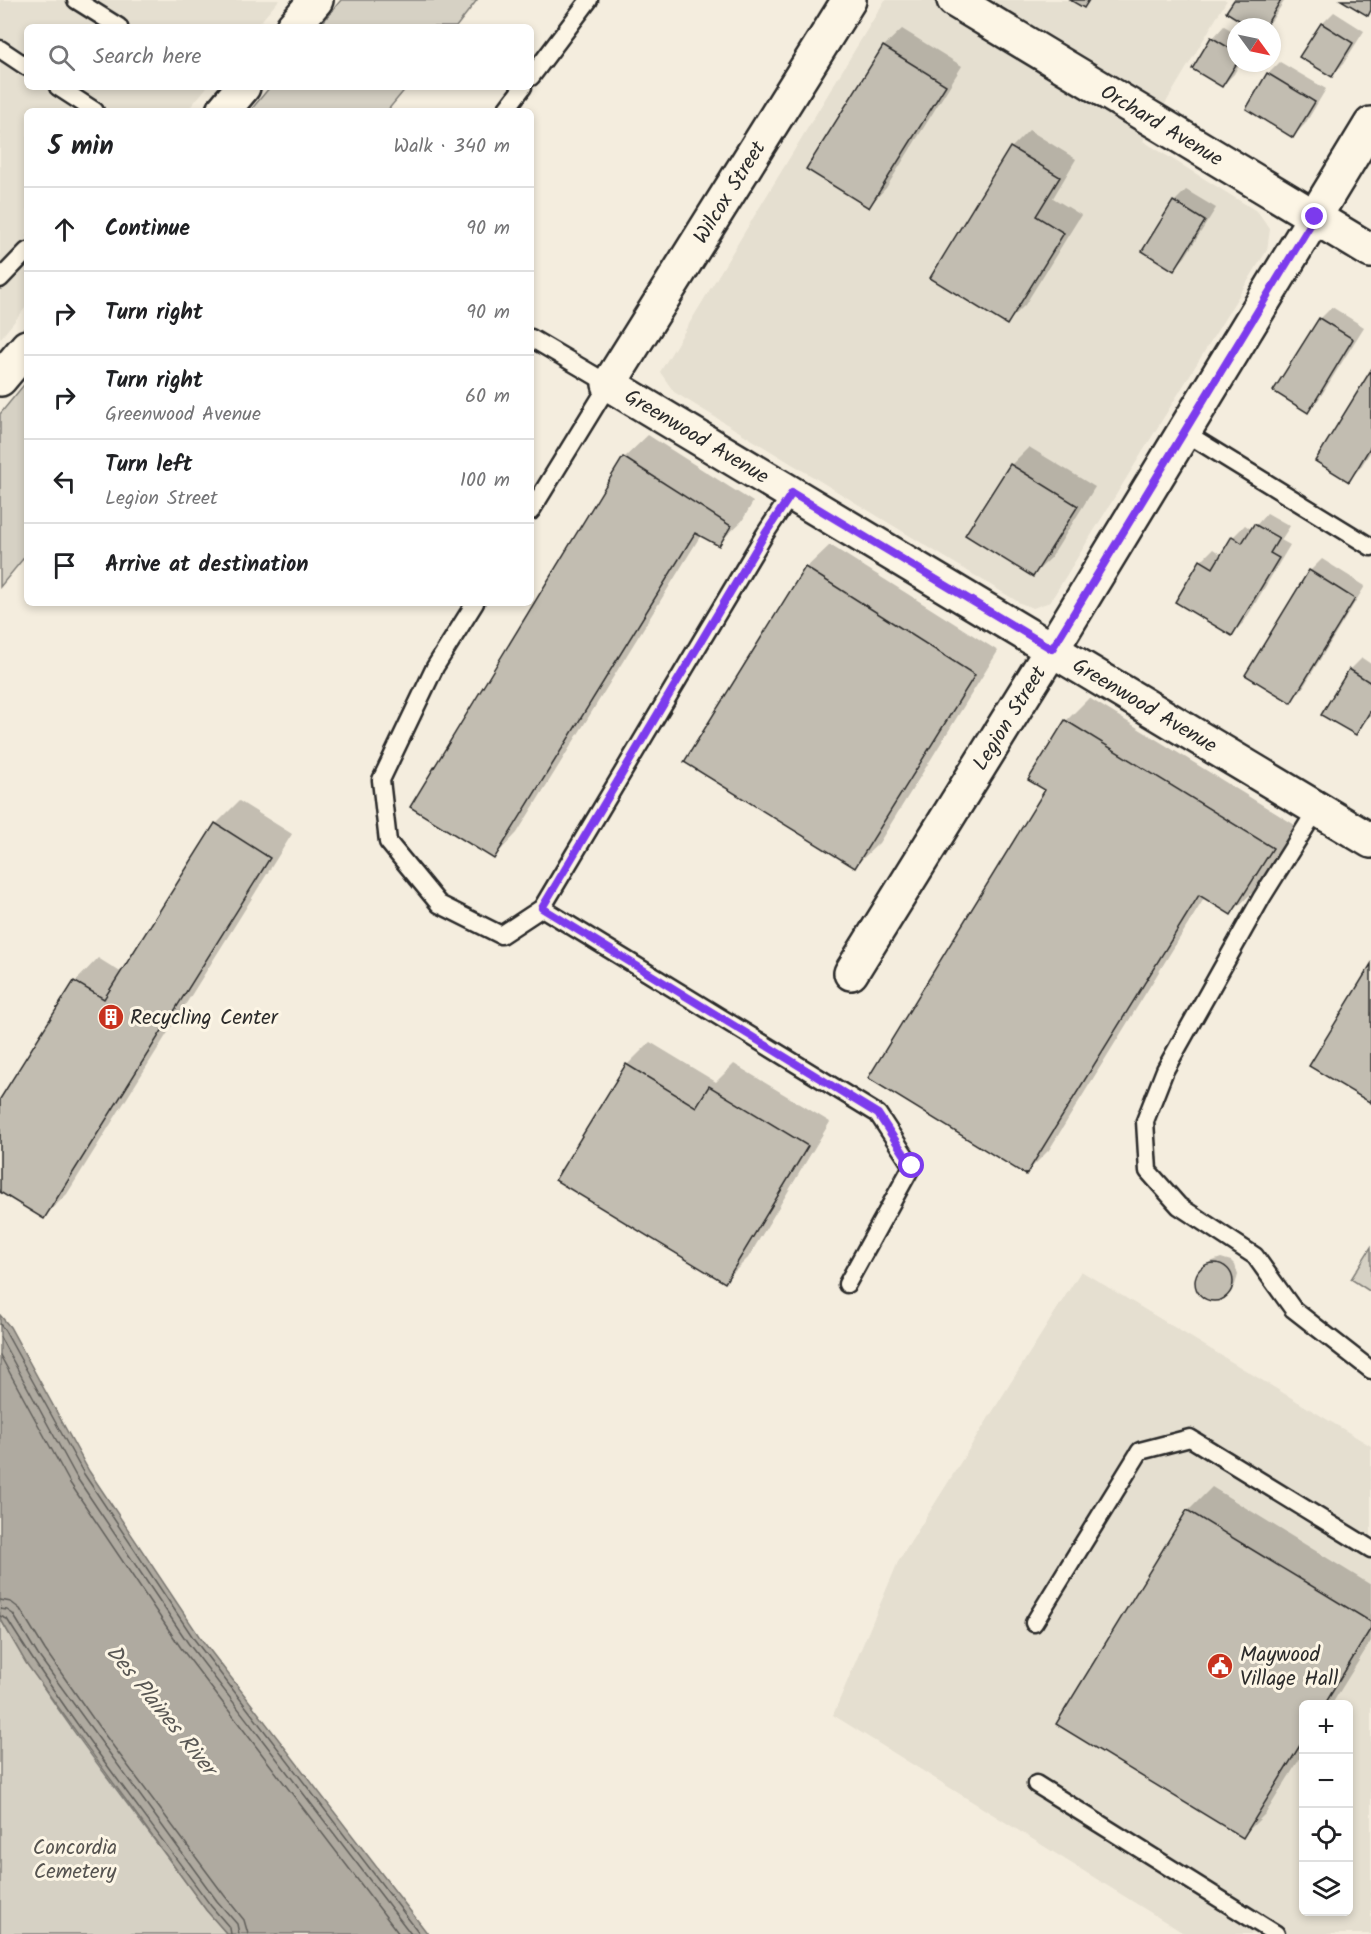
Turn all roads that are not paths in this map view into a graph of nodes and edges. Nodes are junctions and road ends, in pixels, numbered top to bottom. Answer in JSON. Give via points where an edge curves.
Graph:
{"nodes":[{"id":1,"x":76,"y":0,"type":"edge"},
{"id":2,"x":316,"y":0,"type":"edge"},
{"id":3,"x":589,"y":0,"type":"edge"},
{"id":4,"x":849,"y":0,"type":"edge"},
{"id":5,"x":954,"y":0,"type":"edge"},
{"id":6,"x":114,"y":24,"type":"edge"},
{"id":7,"x":296,"y":24,"type":"edge"},
{"id":8,"x":0,"y":49,"type":"edge"},
{"id":9,"x":24,"y":65,"type":"edge"},
{"id":10,"x":534,"y":72,"type":"edge"},
{"id":11,"x":63,"y":90,"type":"edge"},
{"id":12,"x":521,"y":90,"type":"edge"},
{"id":13,"x":90,"y":108,"type":"edge"},
{"id":14,"x":507,"y":108,"type":"edge"},
{"id":15,"x":1371,"y":124,"type":"edge"},
{"id":16,"x":1315,"y":217,"type":"junction"},
{"id":17,"x":1371,"y":251,"type":"edge"},
{"id":18,"x":24,"y":253,"type":"edge"},
{"id":19,"x":0,"y":279,"type":"edge"},
{"id":20,"x":534,"y":340,"type":"edge"},
{"id":21,"x":24,"y":350,"type":"edge"},
{"id":22,"x":0,"y":379,"type":"edge"},
{"id":23,"x":609,"y":384,"type":"junction"},
{"id":24,"x":1184,"y":432,"type":"junction"},
{"id":25,"x":792,"y":493,"type":"junction"},
{"id":26,"x":534,"y":507,"type":"edge"},
{"id":27,"x":1371,"y":547,"type":"edge"},
{"id":28,"x":473,"y":606,"type":"edge"},
{"id":29,"x":1052,"y":649,"type":"junction"},
{"id":30,"x":1317,"y":809,"type":"junction"},
{"id":31,"x":1371,"y":841,"type":"edge"},
{"id":32,"x":542,"y":908,"type":"junction"},
{"id":33,"x":851,"y":973,"type":"dead end"},
{"id":34,"x":847,"y":1284,"type":"dead end"},
{"id":35,"x":1371,"y":1370,"type":"edge"},
{"id":36,"x":1371,"y":1550,"type":"edge"},
{"id":37,"x":1034,"y":1623,"type":"dead end"},
{"id":38,"x":1036,"y":1784,"type":"dead end"},
{"id":39,"x":1276,"y":1934,"type":"edge"}],
"edges":[{"from":1,"to":6,"type":"lane"},
{"from":2,"to":7,"type":"street"},
{"from":3,"to":10,"type":"lane"},
{"from":4,"to":23,"type":"street","name":"Wilcox Street"},
{"from":5,"to":16,"type":"street","name":"Orchard Avenue"},
{"from":8,"to":9,"type":"lane"},
{"from":11,"to":13,"type":"lane"},
{"from":12,"to":14,"type":"lane"},
{"from":15,"to":16,"type":"street","name":"Legion Street"},
{"from":16,"to":17,"type":"street","name":"Orchard Avenue"},
{"from":16,"to":24,"type":"street","name":"Legion Street"},
{"from":18,"to":19,"type":"lane"},
{"from":20,"to":23,"type":"lane"},
{"from":21,"to":22,"type":"street"},
{"from":23,"to":25,"type":"street","name":"Greenwood Avenue"},
{"from":23,"to":26,"type":"lane"},
{"from":24,"to":27,"type":"lane"},
{"from":24,"to":29,"type":"street","name":"Legion Street"},
{"from":25,"to":29,"type":"street","name":"Greenwood Avenue"},
{"from":25,"to":32,"type":"lane"},
{"from":28,"to":32,"type":"lane","via":[[435,667],[381,780],[388,842],[439,904],[501,935]]},
{"from":29,"to":30,"type":"street","name":"Greenwood Avenue"},
{"from":29,"to":33,"type":"street","name":"Legion Street"},
{"from":30,"to":31,"type":"street","name":"Greenwood Avenue"},
{"from":30,"to":35,"type":"lane","via":[[1164,1070],[1145,1121],[1148,1171],[1179,1206],[1255,1256],[1293,1309]]},
{"from":32,"to":34,"type":"lane","via":[[878,1114],[912,1166]]},
{"from":36,"to":37,"type":"lane","via":[[1190,1438],[1140,1451]]},
{"from":38,"to":39,"type":"lane"}]}
